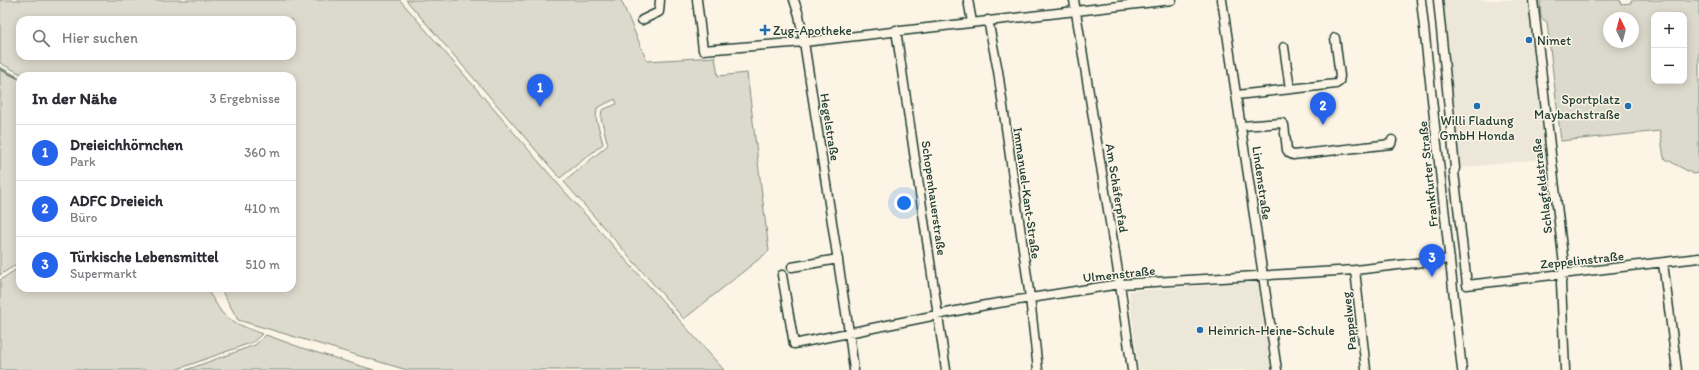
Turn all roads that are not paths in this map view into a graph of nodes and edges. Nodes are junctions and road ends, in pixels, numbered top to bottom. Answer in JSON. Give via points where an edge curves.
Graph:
{"nodes":[{"id":1,"x":660,"y":0,"type":"edge"},
{"id":2,"x":697,"y":0,"type":"edge"},
{"id":3,"x":794,"y":0,"type":"edge"},
{"id":4,"x":968,"y":0,"type":"edge"},
{"id":5,"x":1074,"y":0,"type":"edge"},
{"id":6,"x":1172,"y":0,"type":"edge"},
{"id":7,"x":1222,"y":0,"type":"edge"},
{"id":8,"x":1421,"y":0,"type":"edge"},
{"id":9,"x":1438,"y":0,"type":"edge"},
{"id":10,"x":1533,"y":0,"type":"edge"},
{"id":11,"x":1075,"y":10,"type":"junction"},
{"id":12,"x":642,"y":20,"type":"dead end"},
{"id":13,"x":988,"y":20,"type":"junction"},
{"id":14,"x":972,"y":22,"type":"junction"},
{"id":15,"x":896,"y":30,"type":"junction"},
{"id":16,"x":1335,"y":38,"type":"dead end"},
{"id":17,"x":804,"y":42,"type":"junction"},
{"id":18,"x":1284,"y":47,"type":"dead end"},
{"id":19,"x":1290,"y":89,"type":"junction"},
{"id":20,"x":1237,"y":95,"type":"junction"},
{"id":21,"x":1242,"y":126,"type":"junction"},
{"id":22,"x":1392,"y":140,"type":"dead end"},
{"id":23,"x":1699,"y":258,"type":"edge"},
{"id":24,"x":838,"y":259,"type":"junction"},
{"id":25,"x":1450,"y":259,"type":"junction"},
{"id":26,"x":1664,"y":263,"type":"junction"},
{"id":27,"x":792,"y":267,"type":"dead end"},
{"id":28,"x":1356,"y":270,"type":"junction"},
{"id":29,"x":1563,"y":274,"type":"junction"},
{"id":30,"x":782,"y":275,"type":"dead end"},
{"id":31,"x":1263,"y":275,"type":"junction"},
{"id":32,"x":1120,"y":284,"type":"junction"},
{"id":33,"x":1467,"y":285,"type":"joint"},
{"id":34,"x":1030,"y":298,"type":"junction"},
{"id":35,"x":939,"y":314,"type":"junction"},
{"id":36,"x":849,"y":332,"type":"junction"},
{"id":37,"x":854,"y":370,"type":"edge"},
{"id":38,"x":946,"y":370,"type":"edge"},
{"id":39,"x":1038,"y":370,"type":"edge"},
{"id":40,"x":1132,"y":370,"type":"edge"},
{"id":41,"x":1277,"y":370,"type":"edge"},
{"id":42,"x":1366,"y":370,"type":"edge"},
{"id":43,"x":1462,"y":370,"type":"edge"},
{"id":44,"x":1565,"y":370,"type":"edge"},
{"id":45,"x":1677,"y":370,"type":"edge"}],
"edges":[{"from":1,"to":12,"type":"street","via":[[659,12]]},
{"from":2,"to":17,"type":"street","via":[[703,50]]},
{"from":3,"to":17,"type":"street","name":"Hegelstraße"},
{"from":4,"to":14,"type":"street"},
{"from":5,"to":11,"type":"street","name":"Am Schäferpfad"},
{"from":6,"to":11,"type":"street"},
{"from":7,"to":20,"type":"street","name":"Lindenstraße"},
{"from":8,"to":25,"type":"street","name":"Frankfurter Straße"},
{"from":9,"to":33,"type":"street","name":"Frankfurter Straße"},
{"from":10,"to":29,"type":"street","name":"Schlagfeldstraße"},
{"from":11,"to":13,"type":"street"},
{"from":11,"to":32,"type":"street","name":"Am Schäferpfad"},
{"from":13,"to":14,"type":"street"},
{"from":13,"to":34,"type":"street","name":"Immanuel-Kant-Straße","via":[[998,71]]},
{"from":14,"to":15,"type":"street"},
{"from":15,"to":17,"type":"street"},
{"from":15,"to":35,"type":"street","name":"Schopenhauerstraße"},
{"from":16,"to":19,"type":"street","via":[[1339,82]]},
{"from":17,"to":24,"type":"street","name":"Hegelstraße"},
{"from":18,"to":19,"type":"street"},
{"from":19,"to":20,"type":"street"},
{"from":20,"to":21,"type":"street","name":"Lindenstraße"},
{"from":21,"to":22,"type":"street","via":[[1282,123],[1287,150],[1293,155],[1391,144]]},
{"from":21,"to":31,"type":"street","name":"Lindenstraße"},
{"from":23,"to":26,"type":"street","name":"Zeppelinstraße"},
{"from":24,"to":27,"type":"street"},
{"from":24,"to":36,"type":"street","name":"Hegelstraße"},
{"from":25,"to":28,"type":"street","name":"Ulmenstraße"},
{"from":25,"to":43,"type":"street","name":"Frankfurter Straße"},
{"from":26,"to":29,"type":"street","name":"Zeppelinstraße"},
{"from":26,"to":45,"type":"street"},
{"from":28,"to":31,"type":"street","name":"Ulmenstraße"},
{"from":28,"to":42,"type":"street","name":"Pappelweg"},
{"from":29,"to":33,"type":"street","name":"Zeppelinstraße"},
{"from":29,"to":44,"type":"street","name":"Schlagfeldstraße","via":[[1561,283]]},
{"from":30,"to":36,"type":"street","name":"Ulmenstraße","via":[[794,344]]},
{"from":31,"to":32,"type":"street","name":"Ulmenstraße"},
{"from":31,"to":41,"type":"street","name":"Lindenstraße"},
{"from":32,"to":34,"type":"street","name":"Ulmenstraße"},
{"from":32,"to":40,"type":"street","name":"Am Schäferpfad"},
{"from":34,"to":35,"type":"street","name":"Ulmenstraße"},
{"from":34,"to":39,"type":"street","name":"Immanuel-Kant-Straße"},
{"from":35,"to":36,"type":"street","name":"Ulmenstraße"},
{"from":35,"to":38,"type":"street","name":"Schopenhauerstraße"},
{"from":36,"to":37,"type":"street","name":"Hegelstraße"}]}
